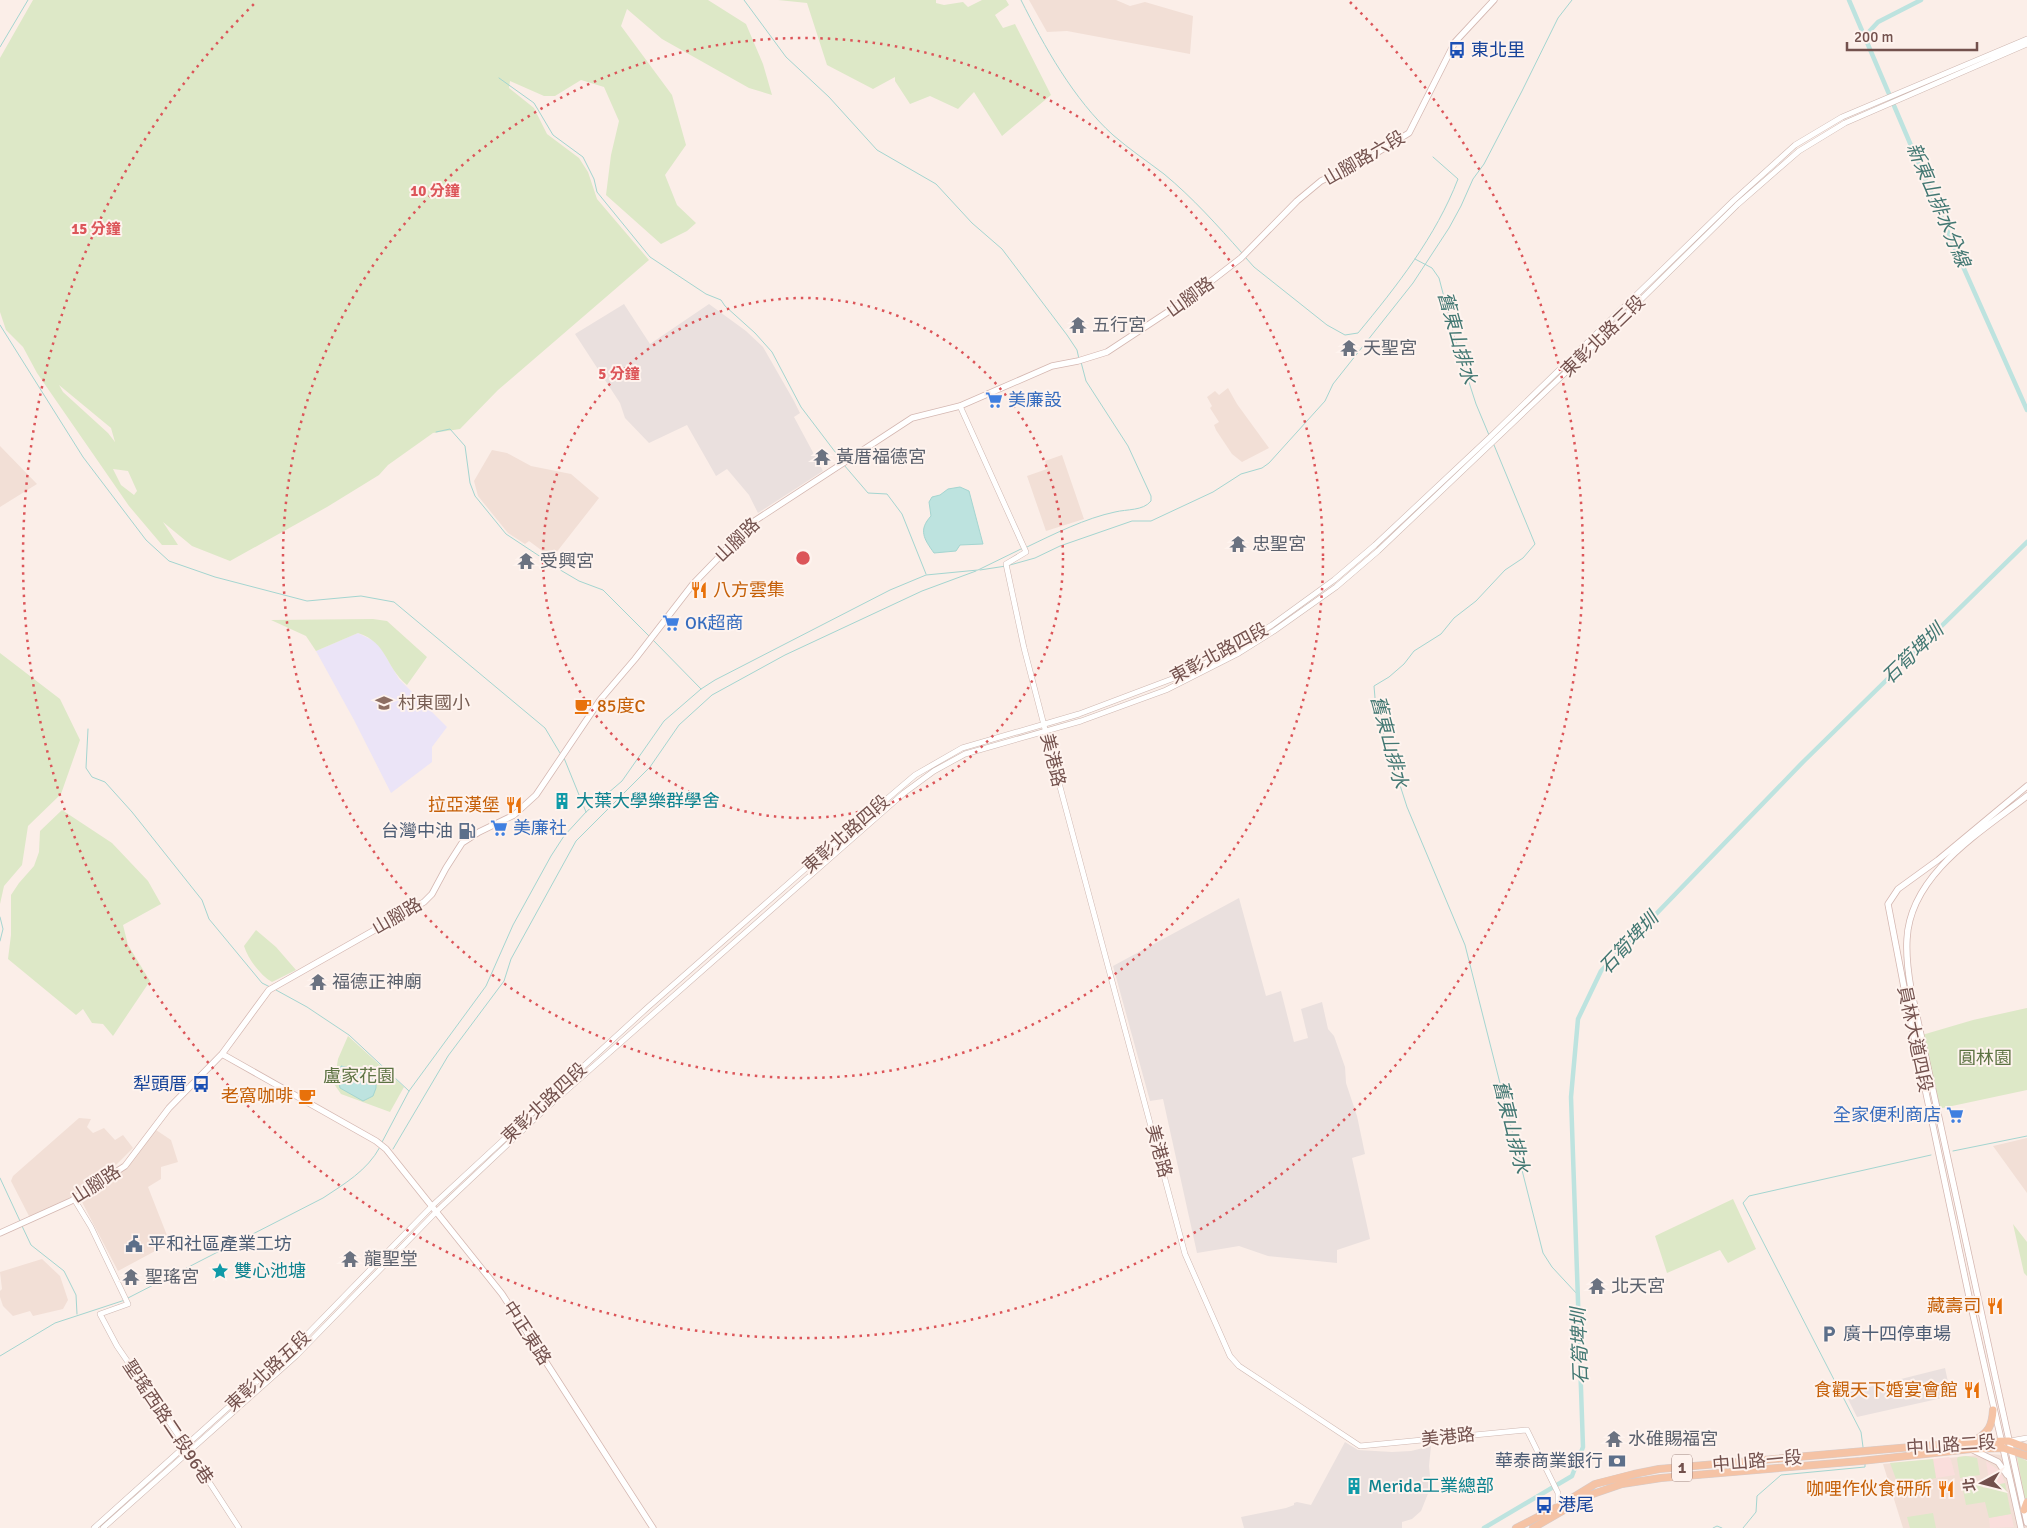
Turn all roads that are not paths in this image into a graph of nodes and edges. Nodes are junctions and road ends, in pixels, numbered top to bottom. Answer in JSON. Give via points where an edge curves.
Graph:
{"nodes":[{"id":1,"x":1494,"y":0,"type":"edge"},
{"id":2,"x":2027,"y":39,"type":"edge"},
{"id":3,"x":2027,"y":44,"type":"edge"},
{"id":4,"x":1896,"y":97,"type":"junction"},
{"id":5,"x":1884,"y":102,"type":"junction"},
{"id":6,"x":1241,"y":258,"type":"joint"},
{"id":7,"x":960,"y":406,"type":"junction"},
{"id":8,"x":1334,"y":580,"type":"joint"},
{"id":9,"x":1336,"y":587,"type":"joint"},
{"id":10,"x":1044,"y":724,"type":"junction"},
{"id":11,"x":1046,"y":731,"type":"junction"},
{"id":12,"x":2027,"y":786,"type":"edge"},
{"id":13,"x":2027,"y":796,"type":"edge"},
{"id":14,"x":786,"y":886,"type":"junction"},
{"id":15,"x":791,"y":891,"type":"junction"},
{"id":16,"x":222,"y":1054,"type":"junction"},
{"id":17,"x":74,"y":1199,"type":"junction"},
{"id":18,"x":435,"y":1208,"type":"junction"},
{"id":19,"x":0,"y":1233,"type":"edge"},
{"id":20,"x":1993,"y":1410,"type":"junction"},
{"id":21,"x":2027,"y":1438,"type":"edge"},
{"id":22,"x":2009,"y":1441,"type":"junction"},
{"id":23,"x":2002,"y":1444,"type":"junction"},
{"id":24,"x":1972,"y":1446,"type":"junction"},
{"id":25,"x":2026,"y":1447,"type":"edge"},
{"id":26,"x":187,"y":1449,"type":"junction"},
{"id":27,"x":2011,"y":1449,"type":"junction"},
{"id":28,"x":1875,"y":1455,"type":"junction"},
{"id":29,"x":2027,"y":1456,"type":"edge"},
{"id":30,"x":2012,"y":1486,"type":"junction"},
{"id":31,"x":2027,"y":1502,"type":"edge"},
{"id":32,"x":1559,"y":1506,"type":"junction"},
{"id":33,"x":2024,"y":1510,"type":"junction"},
{"id":34,"x":1553,"y":1517,"type":"junction"},
{"id":35,"x":2027,"y":1523,"type":"edge"},
{"id":36,"x":94,"y":1528,"type":"edge"},
{"id":37,"x":103,"y":1528,"type":"edge"},
{"id":38,"x":238,"y":1528,"type":"edge"},
{"id":39,"x":653,"y":1528,"type":"edge"},
{"id":40,"x":1516,"y":1528,"type":"edge"},
{"id":41,"x":1533,"y":1528,"type":"edge"},
{"id":42,"x":2021,"y":1528,"type":"edge"}],
"edges":[{"from":1,"to":6,"type":"main road","name":"山腳路六段","via":[[1455,42],[1409,133],[1370,157],[1324,178]]},
{"from":2,"to":4,"type":"street"},
{"from":3,"to":4,"type":"street"},
{"from":4,"to":5,"type":"street"},
{"from":5,"to":8,"type":"street","name":"東彰北路三段","via":[[1842,117],[1794,145],[1404,518]]},
{"from":5,"to":9,"type":"street","name":"東彰北路三段","via":[[1799,151],[1766,178],[1463,471]]},
{"from":6,"to":7,"type":"main road","name":"山腳路","via":[[1192,296],[1107,352],[1052,366]]},
{"from":7,"to":10,"type":"street","name":"美港路","via":[[1026,552],[1006,567]]},
{"from":7,"to":16,"type":"main road","name":"山腳路","via":[[912,418],[753,522],[692,584],[600,700],[536,795],[520,810],[462,843],[424,902],[271,989]]},
{"from":8,"to":10,"type":"street","name":"東彰北路四段","via":[[1272,625],[1184,674]]},
{"from":9,"to":11,"type":"street","name":"東彰北路四段","via":[[1274,631],[1203,673],[1166,690]]},
{"from":10,"to":11,"type":"street","name":"美港路"},
{"from":10,"to":14,"type":"street","name":"東彰北路四段","via":[[962,748],[936,762],[902,786]]},
{"from":11,"to":15,"type":"street","name":"東彰北路四段","via":[[965,754],[934,771]]},
{"from":11,"to":32,"type":"street","name":"美港路","via":[[1185,1254],[1230,1356],[1239,1366],[1360,1446],[1527,1430],[1556,1490]]},
{"from":12,"to":20,"type":"main road","name":"員林大道四段","via":[[1898,889],[1888,904]]},
{"from":13,"to":22,"type":"main road","name":"員林大道四段","via":[[1944,863],[1916,902],[1907,937],[1911,989]]},
{"from":14,"to":15,"type":"street"},
{"from":14,"to":18,"type":"street","name":"東彰北路四段","via":[[647,1008]]},
{"from":15,"to":18,"type":"street","name":"東彰北路四段"},
{"from":16,"to":17,"type":"main road","name":"山腳路","via":[[169,1108],[125,1166]]},
{"from":16,"to":18,"type":"main road","name":"中正東路","via":[[376,1141]]},
{"from":17,"to":19,"type":"main road","name":"山腳路"},
{"from":17,"to":26,"type":"street","name":"聖瑤西路二段96巷","via":[[128,1304],[100,1314],[117,1346]]},
{"from":18,"to":26,"type":"street","name":"東彰北路五段","via":[[296,1356]]},
{"from":18,"to":39,"type":"main road","name":"中正東路","via":[[502,1294]]},
{"from":20,"to":23,"type":"main road","name":"員林大道四段"},
{"from":20,"to":24,"type":"main road","via":[[1990,1429]]},
{"from":21,"to":22,"type":"street","name":"中山路二段"},
{"from":22,"to":23,"type":"main road","name":"中山路二段","number":"1"},
{"from":22,"to":25,"type":"main road","number":"1"},
{"from":22,"to":27,"type":"main road","name":"員林大道四段"},
{"from":23,"to":24,"type":"main road","name":"中山路二段","number":"1"},
{"from":23,"to":27,"type":"main road","name":"中山路二段","number":"1"},
{"from":23,"to":30,"type":"main road","name":"員林大道四段"},
{"from":24,"to":28,"type":"main road","name":"中山路二段","number":"1"},
{"from":24,"to":30,"type":"main road","via":[[1998,1462]]},
{"from":25,"to":27,"type":"street","name":"中山路二段","number":"1"},
{"from":26,"to":36,"type":"street","name":"東彰北路五段"},
{"from":26,"to":37,"type":"street","name":"東彰北路五段"},
{"from":26,"to":38,"type":"street","name":"聖瑤西路二段96巷"},
{"from":27,"to":29,"type":"main road","number":"1"},
{"from":27,"to":33,"type":"main road","name":"員林大道四段"},
{"from":28,"to":32,"type":"main road","name":"中山路一段","number":"1","via":[[1860,1452],[1634,1474],[1595,1484]]},
{"from":28,"to":34,"type":"main road","name":"中山路一段","number":"1","via":[[1861,1461],[1622,1484],[1590,1495]]},
{"from":30,"to":42,"type":"main road","name":"員林大道四段"},
{"from":31,"to":33,"type":"main road"},
{"from":32,"to":34,"type":"street"},
{"from":32,"to":40,"type":"main road","name":"中山路一段","number":"1"},
{"from":33,"to":35,"type":"main road","name":"員林大道四段"},
{"from":34,"to":41,"type":"main road","name":"中山路一段","number":"1"}]}
